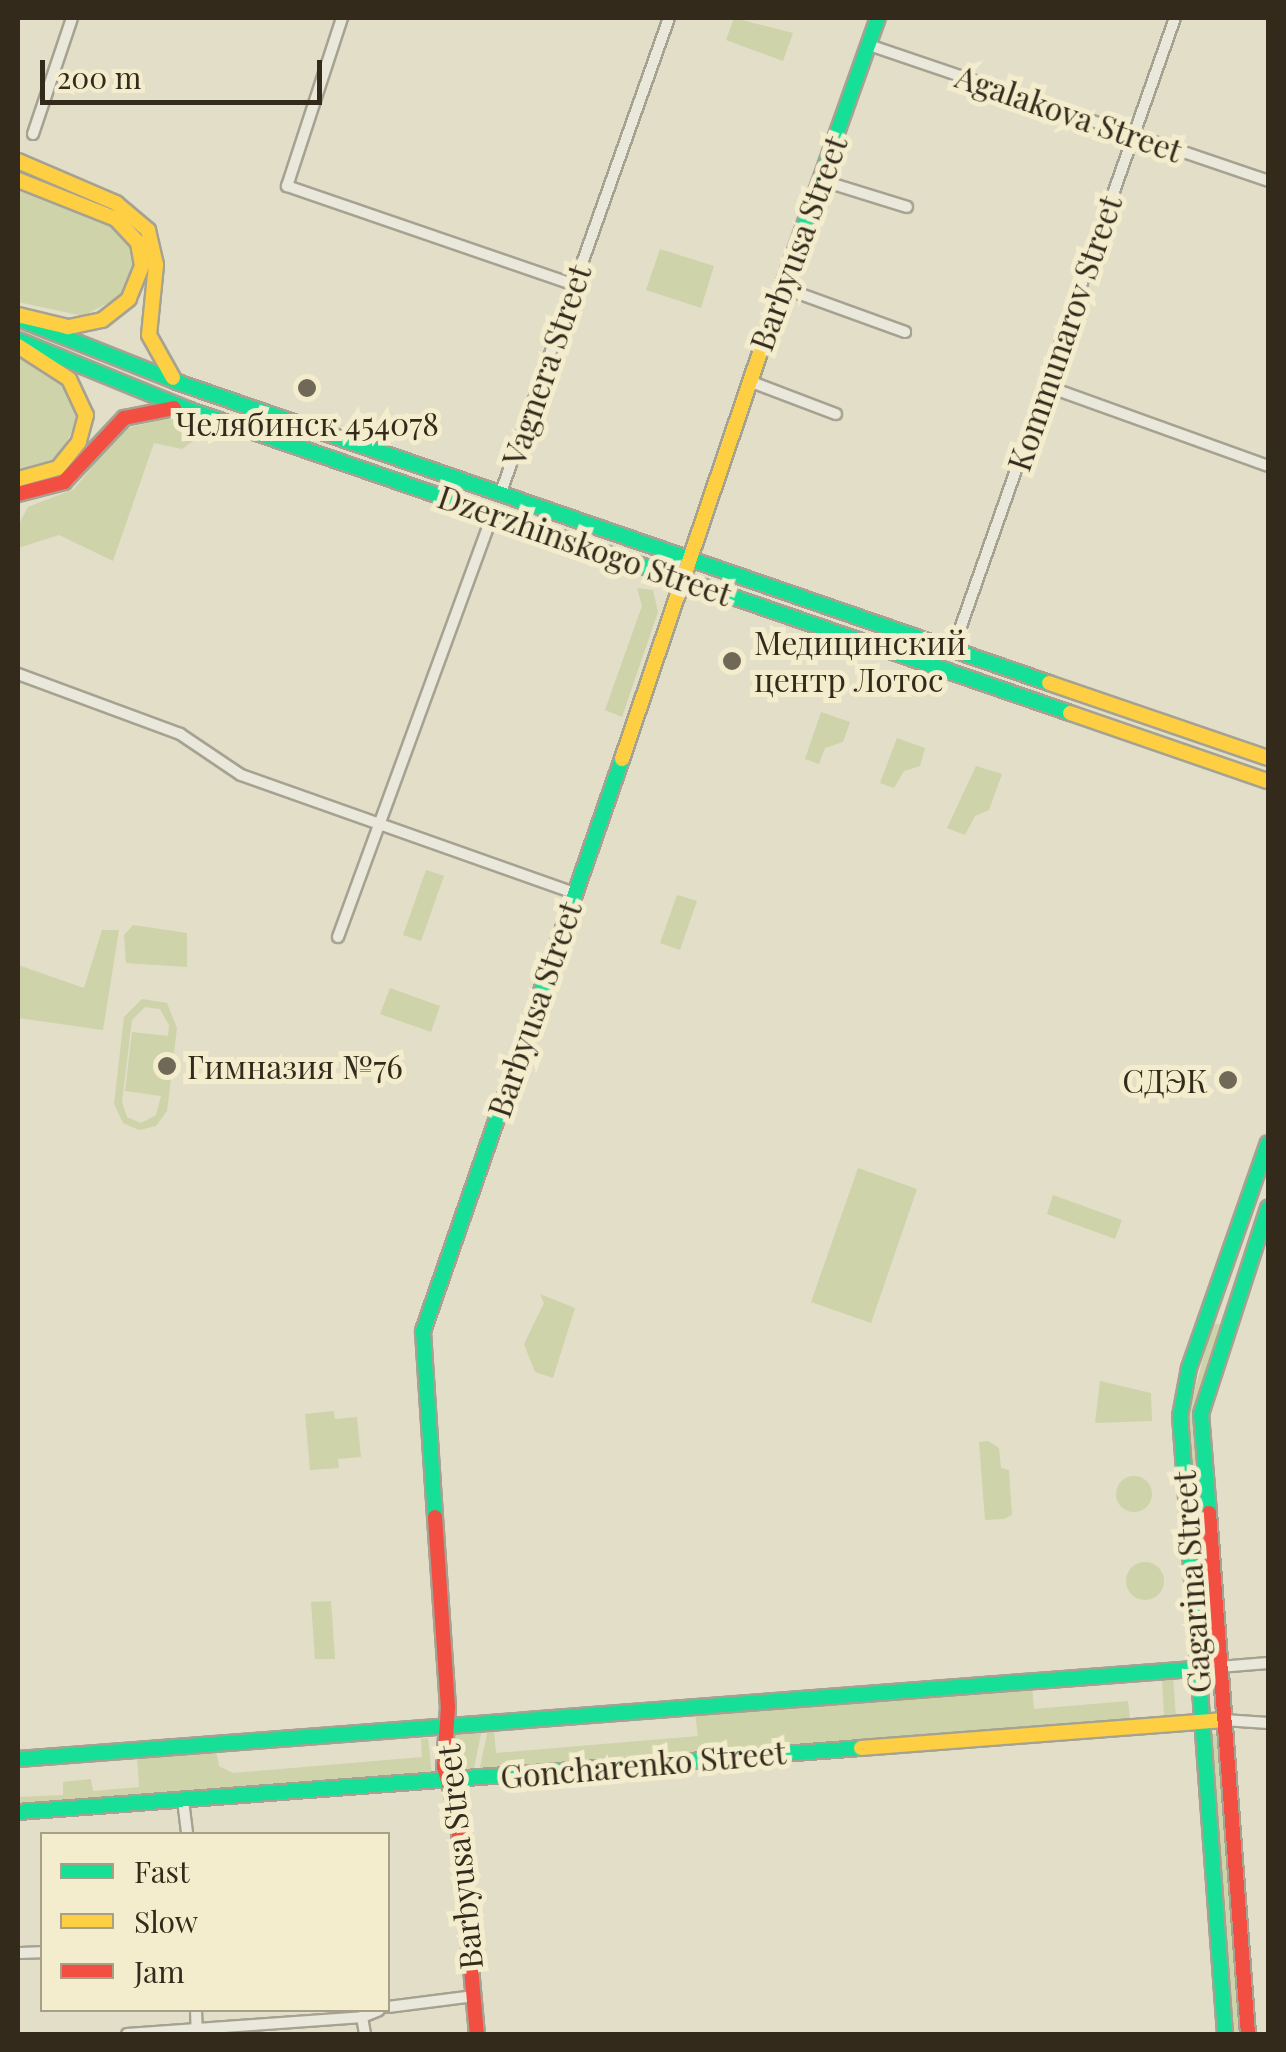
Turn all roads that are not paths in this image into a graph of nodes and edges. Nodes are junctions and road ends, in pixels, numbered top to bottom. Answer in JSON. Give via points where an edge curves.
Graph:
{"nodes":[{"id":1,"x":72,"y":18,"type":"edge"},
{"id":2,"x":342,"y":18,"type":"edge"},
{"id":3,"x":669,"y":18,"type":"edge"},
{"id":4,"x":878,"y":18,"type":"edge"},
{"id":5,"x":1175,"y":18,"type":"edge"},
{"id":6,"x":869,"y":46,"type":"junction"},
{"id":7,"x":33,"y":134,"type":"dead end"},
{"id":8,"x":1132,"y":134,"type":"junction"},
{"id":9,"x":18,"y":161,"type":"edge"},
{"id":10,"x":18,"y":180,"type":"edge"},
{"id":11,"x":820,"y":180,"type":"junction"},
{"id":12,"x":1268,"y":182,"type":"edge"},
{"id":13,"x":906,"y":208,"type":"dead end"},
{"id":14,"x":574,"y":285,"type":"junction"},
{"id":15,"x":781,"y":286,"type":"junction"},
{"id":16,"x":18,"y":317,"type":"edge"},
{"id":17,"x":905,"y":332,"type":"dead end"},
{"id":18,"x":18,"y":343,"type":"edge"},
{"id":19,"x":749,"y":381,"type":"junction"},
{"id":20,"x":177,"y":382,"type":"junction"},
{"id":21,"x":1046,"y":386,"type":"junction"},
{"id":22,"x":187,"y":408,"type":"junction"},
{"id":23,"x":836,"y":414,"type":"dead end"},
{"id":24,"x":1268,"y":466,"type":"edge"},
{"id":25,"x":18,"y":479,"type":"edge"},
{"id":26,"x":18,"y":494,"type":"edge"},
{"id":27,"x":500,"y":495,"type":"junction"},
{"id":28,"x":493,"y":514,"type":"junction"},
{"id":29,"x":688,"y":558,"type":"junction"},
{"id":30,"x":684,"y":578,"type":"junction"},
{"id":31,"x":953,"y":649,"type":"junction"},
{"id":32,"x":944,"y":668,"type":"junction"},
{"id":33,"x":18,"y":674,"type":"edge"},
{"id":34,"x":1063,"y":688,"type":"junction"},
{"id":35,"x":1056,"y":707,"type":"junction"},
{"id":36,"x":1268,"y":758,"type":"edge"},
{"id":37,"x":1268,"y":781,"type":"edge"},
{"id":38,"x":379,"y":826,"type":"junction"},
{"id":39,"x":574,"y":893,"type":"junction"},
{"id":40,"x":338,"y":936,"type":"dead end"},
{"id":41,"x":1268,"y":1143,"type":"edge"},
{"id":42,"x":1268,"y":1208,"type":"edge"},
{"id":43,"x":1237,"y":1232,"type":"junction"},
{"id":44,"x":1258,"y":1240,"type":"junction"},
{"id":45,"x":1268,"y":1663,"type":"edge"},
{"id":46,"x":1220,"y":1667,"type":"junction"},
{"id":47,"x":1198,"y":1669,"type":"junction"},
{"id":48,"x":1224,"y":1720,"type":"junction"},
{"id":49,"x":1202,"y":1721,"type":"junction"},
{"id":50,"x":1268,"y":1723,"type":"edge"},
{"id":51,"x":446,"y":1726,"type":"junction"},
{"id":52,"x":18,"y":1759,"type":"edge"},
{"id":53,"x":450,"y":1780,"type":"junction"},
{"id":54,"x":182,"y":1800,"type":"junction"},
{"id":55,"x":18,"y":1812,"type":"edge"},
{"id":56,"x":187,"y":1832,"type":"edge"},
{"id":57,"x":474,"y":1996,"type":"junction"},
{"id":58,"x":390,"y":2007,"type":"edge"},
{"id":59,"x":374,"y":2012,"type":"edge"},
{"id":60,"x":362,"y":2017,"type":"junction"},
{"id":61,"x":281,"y":2029,"type":"edge"},
{"id":62,"x":197,"y":2032,"type":"edge"},
{"id":63,"x":127,"y":2034,"type":"edge"},
{"id":64,"x":366,"y":2034,"type":"edge"},
{"id":65,"x":477,"y":2034,"type":"edge"},
{"id":66,"x":1225,"y":2034,"type":"edge"},
{"id":67,"x":1248,"y":2034,"type":"edge"}],
"edges":[{"from":1,"to":7,"type":"street"},
{"from":2,"to":14,"type":"street","via":[[287,186]]},
{"from":3,"to":14,"type":"street","name":"Vagnera Street"},
{"from":4,"to":6,"type":"main road","name":"Barbyusa Street"},
{"from":5,"to":8,"type":"street","name":"Kommunarov Street"},
{"from":6,"to":8,"type":"street","name":"Agalakova Street"},
{"from":6,"to":11,"type":"main road","name":"Barbyusa Street"},
{"from":8,"to":12,"type":"street","name":"Agalakova Street"},
{"from":8,"to":21,"type":"street","name":"Kommunarov Street"},
{"from":9,"to":20,"type":"main road","via":[[116,203],[148,230],[156,265],[149,335]]},
{"from":10,"to":16,"type":"main road","via":[[125,225],[142,266],[134,294],[102,320],[68,327]]},
{"from":11,"to":13,"type":"street"},
{"from":11,"to":15,"type":"main road","name":"Barbyusa Street"},
{"from":14,"to":27,"type":"street","name":"Vagnera Street"},
{"from":15,"to":17,"type":"street"},
{"from":15,"to":19,"type":"main road","name":"Barbyusa Street"},
{"from":16,"to":20,"type":"main road","name":"Dzerzhinskogo Street"},
{"from":18,"to":22,"type":"main road","name":"Dzerzhinskogo Street"},
{"from":18,"to":25,"type":"main road","via":[[69,378],[86,415],[79,442],[58,468]]},
{"from":19,"to":23,"type":"street"},
{"from":19,"to":29,"type":"main road","name":"Barbyusa Street"},
{"from":20,"to":27,"type":"main road","name":"Dzerzhinskogo Street"},
{"from":21,"to":24,"type":"street"},
{"from":21,"to":31,"type":"street","name":"Kommunarov Street"},
{"from":22,"to":26,"type":"main road","via":[[156,407],[124,418],[64,482]]},
{"from":22,"to":28,"type":"main road","name":"Dzerzhinskogo Street"},
{"from":27,"to":28,"type":"main road","name":"Vagnera Street"},
{"from":27,"to":29,"type":"main road","name":"Dzerzhinskogo Street"},
{"from":28,"to":30,"type":"main road","name":"Dzerzhinskogo Street"},
{"from":28,"to":38,"type":"street","name":"Vagnera Street"},
{"from":29,"to":30,"type":"main road","name":"Barbyusa Street"},
{"from":29,"to":31,"type":"main road","name":"Dzerzhinskogo Street"},
{"from":30,"to":32,"type":"main road","name":"Dzerzhinskogo Street"},
{"from":30,"to":39,"type":"main road","name":"Barbyusa Street"},
{"from":31,"to":32,"type":"main road"},
{"from":31,"to":34,"type":"main road","name":"Dzerzhinskogo Street"},
{"from":32,"to":35,"type":"main road","name":"Dzerzhinskogo Street"},
{"from":33,"to":38,"type":"street","via":[[180,734],[241,775]]},
{"from":34,"to":35,"type":"main road"},
{"from":34,"to":36,"type":"main road","name":"Dzerzhinskogo Street"},
{"from":35,"to":37,"type":"main road","name":"Dzerzhinskogo Street"},
{"from":38,"to":39,"type":"street"},
{"from":38,"to":40,"type":"street","name":"Vagnera Street"},
{"from":39,"to":51,"type":"main road","name":"Barbyusa Street","via":[[422,1339]]},
{"from":41,"to":43,"type":"main road","name":"Gagarina Street"},
{"from":42,"to":44,"type":"main road","name":"Gagarina Street"},
{"from":43,"to":44,"type":"main road"},
{"from":43,"to":47,"type":"main road","name":"Gagarina Street","via":[[1181,1407]]},
{"from":44,"to":46,"type":"main road","name":"Gagarina Street","via":[[1201,1414]]},
{"from":45,"to":46,"type":"street","name":"Goncharenko Street"},
{"from":46,"to":47,"type":"main road","name":"Goncharenko Street"},
{"from":46,"to":48,"type":"main road","name":"Gagarina Street"},
{"from":47,"to":49,"type":"main road","name":"Gagarina Street"},
{"from":47,"to":51,"type":"main road","name":"Goncharenko Street"},
{"from":48,"to":49,"type":"main road","name":"Goncharenko Street"},
{"from":48,"to":50,"type":"street","name":"Goncharenko Street"},
{"from":48,"to":67,"type":"main road","name":"Gagarina Street"},
{"from":49,"to":53,"type":"main road","name":"Goncharenko Street"},
{"from":49,"to":66,"type":"main road","name":"Gagarina Street"},
{"from":51,"to":52,"type":"main road","name":"Goncharenko Street"},
{"from":51,"to":53,"type":"main road","name":"Barbyusa Street","via":[[444,1767]]},
{"from":53,"to":54,"type":"main road","name":"Goncharenko Street"},
{"from":53,"to":57,"type":"main road","name":"Barbyusa Street"},
{"from":54,"to":55,"type":"main road","name":"Goncharenko Street"},
{"from":54,"to":56,"type":"street"},
{"from":57,"to":58,"type":"street"},
{"from":57,"to":65,"type":"main road","name":"Barbyusa Street"},
{"from":59,"to":60,"type":"street"},
{"from":60,"to":61,"type":"street"},
{"from":60,"to":64,"type":"street"},
{"from":61,"to":62,"type":"street"},
{"from":62,"to":63,"type":"street"}]}
